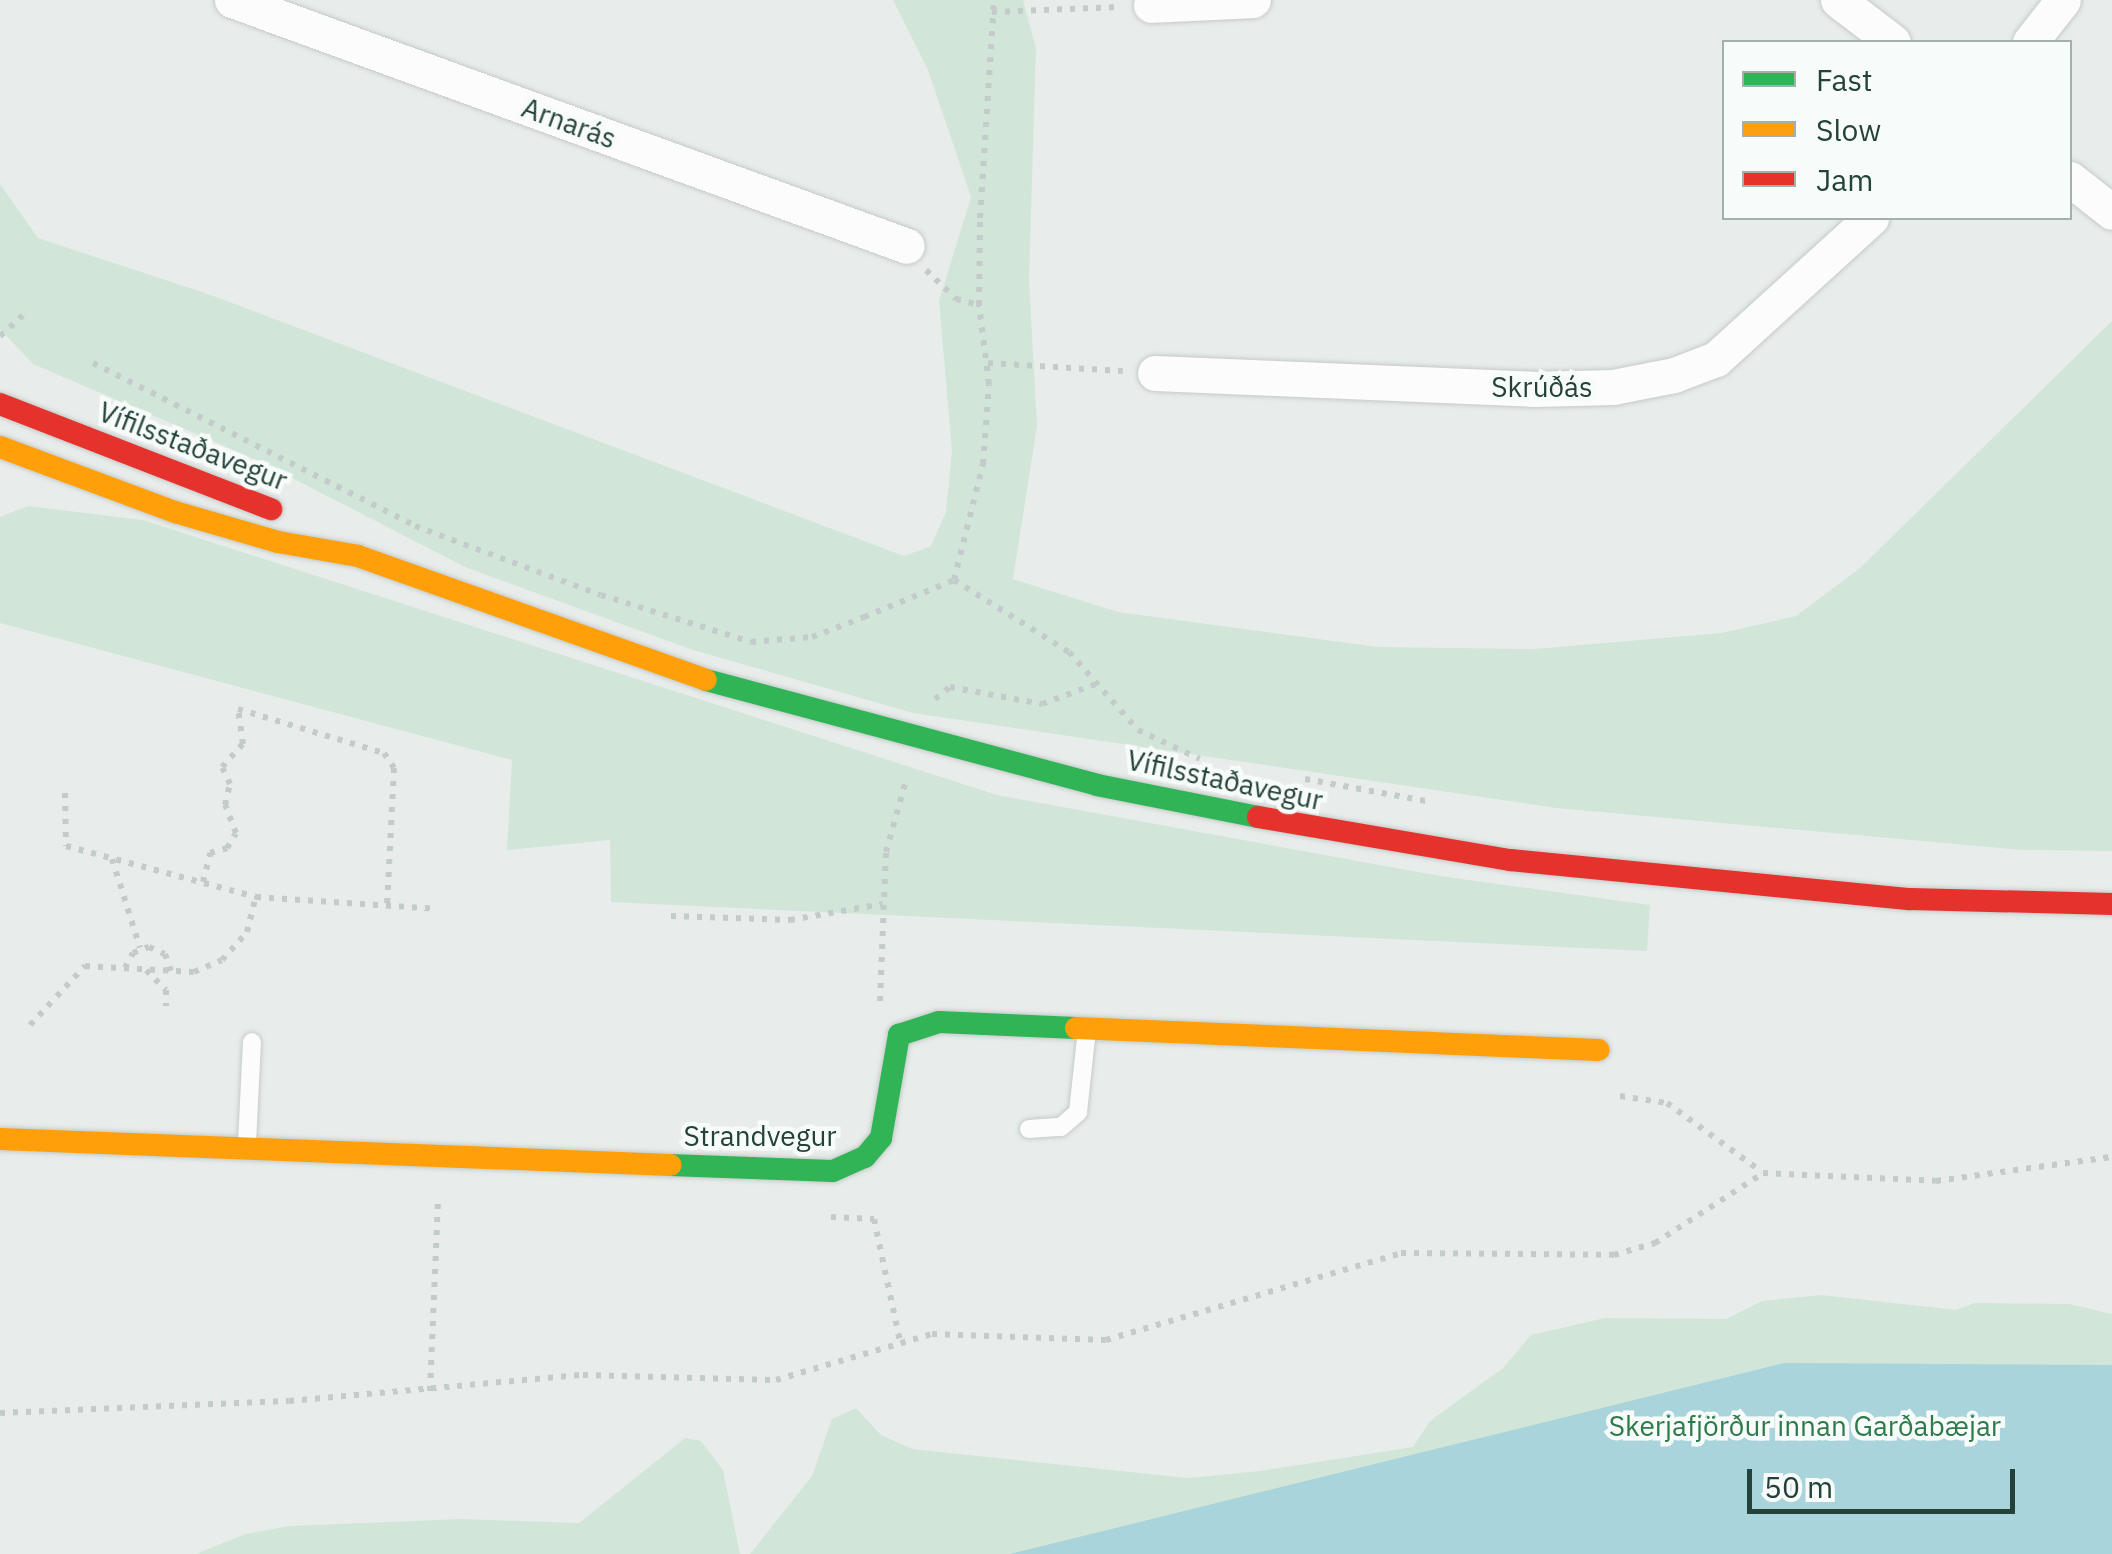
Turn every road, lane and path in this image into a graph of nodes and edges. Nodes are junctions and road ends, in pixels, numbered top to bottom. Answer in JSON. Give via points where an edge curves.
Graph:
{"nodes":[{"id":1,"x":232,"y":0,"type":"edge"},
{"id":2,"x":994,"y":0,"type":"edge"},
{"id":3,"x":1253,"y":0,"type":"edge"},
{"id":4,"x":1838,"y":0,"type":"edge"},
{"id":5,"x":2063,"y":0,"type":"edge"},
{"id":6,"x":1151,"y":5,"type":"joint"},
{"id":7,"x":992,"y":12,"type":"junction"},
{"id":8,"x":1890,"y":40,"type":"edge"},
{"id":9,"x":2032,"y":40,"type":"edge"},
{"id":10,"x":2072,"y":181,"type":"edge"},
{"id":11,"x":2112,"y":212,"type":"edge"},
{"id":12,"x":1869,"y":220,"type":"edge"},
{"id":13,"x":907,"y":246,"type":"joint"},
{"id":14,"x":980,"y":305,"type":"junction"},
{"id":15,"x":23,"y":315,"type":"dead end"},
{"id":16,"x":0,"y":336,"type":"edge"},
{"id":17,"x":988,"y":363,"type":"junction"},
{"id":18,"x":93,"y":364,"type":"dead end"},
{"id":19,"x":1154,"y":373,"type":"joint"},
{"id":20,"x":39,"y":392,"type":"dead end"},
{"id":21,"x":0,"y":404,"type":"edge"},
{"id":22,"x":0,"y":447,"type":"edge"},
{"id":23,"x":150,"y":463,"type":"junction"},
{"id":24,"x":0,"y":466,"type":"edge"},
{"id":25,"x":58,"y":468,"type":"junction"},
{"id":26,"x":358,"y":556,"type":"junction"},
{"id":27,"x":954,"y":580,"type":"junction"},
{"id":28,"x":1096,"y":684,"type":"junction"},
{"id":29,"x":928,"y":714,"type":"dead end"},
{"id":30,"x":1214,"y":762,"type":"dead end"},
{"id":31,"x":911,"y":764,"type":"dead end"},
{"id":32,"x":1297,"y":778,"type":"dead end"},
{"id":33,"x":66,"y":793,"type":"dead end"},
{"id":34,"x":1445,"y":804,"type":"dead end"},
{"id":35,"x":112,"y":858,"type":"junction"},
{"id":36,"x":203,"y":882,"type":"junction"},
{"id":37,"x":256,"y":897,"type":"junction"},
{"id":38,"x":884,"y":904,"type":"junction"},
{"id":39,"x":2112,"y":904,"type":"edge"},
{"id":40,"x":387,"y":906,"type":"junction"},
{"id":41,"x":435,"y":908,"type":"dead end"},
{"id":42,"x":670,"y":916,"type":"dead end"},
{"id":43,"x":140,"y":948,"type":"junction"},
{"id":44,"x":125,"y":968,"type":"junction"},
{"id":45,"x":146,"y":970,"type":"junction"},
{"id":46,"x":171,"y":971,"type":"junction"},
{"id":47,"x":166,"y":1006,"type":"dead end"},
{"id":48,"x":30,"y":1025,"type":"dead end"},
{"id":49,"x":1087,"y":1028,"type":"junction"},
{"id":50,"x":898,"y":1035,"type":"junction"},
{"id":51,"x":252,"y":1042,"type":"dead end"},
{"id":52,"x":1598,"y":1050,"type":"dead end"},
{"id":53,"x":1620,"y":1096,"type":"dead end"},
{"id":54,"x":1030,"y":1129,"type":"dead end"},
{"id":55,"x":0,"y":1139,"type":"edge"},
{"id":56,"x":247,"y":1148,"type":"junction"},
{"id":57,"x":2112,"y":1157,"type":"edge"},
{"id":58,"x":1763,"y":1173,"type":"junction"},
{"id":59,"x":438,"y":1202,"type":"dead end"},
{"id":60,"x":874,"y":1219,"type":"dead end"},
{"id":61,"x":900,"y":1341,"type":"junction"},
{"id":62,"x":430,"y":1390,"type":"junction"},
{"id":63,"x":0,"y":1413,"type":"edge"}],
"edges":[{"from":1,"to":13,"type":"street","name":"Arnarás"},
{"from":2,"to":7,"type":"path"},
{"from":3,"to":6,"type":"street"},
{"from":4,"to":8,"type":"street"},
{"from":5,"to":9,"type":"street"},
{"from":6,"to":7,"type":"path"},
{"from":7,"to":14,"type":"path"},
{"from":10,"to":11,"type":"street"},
{"from":12,"to":19,"type":"street","name":"Skrúðás","via":[[1716,359],[1674,375],[1613,387],[1533,389]]},
{"from":13,"to":14,"type":"path","via":[[938,284]]},
{"from":14,"to":17,"type":"path"},
{"from":15,"to":16,"type":"path"},
{"from":17,"to":19,"type":"path"},
{"from":17,"to":27,"type":"path","via":[[982,464]]},
{"from":18,"to":27,"type":"path","via":[[415,526],[751,642],[812,637]]},
{"from":20,"to":23,"type":"street","via":[[111,425]]},
{"from":21,"to":23,"type":"street","name":"Vífilsstaðavegur"},
{"from":22,"to":25,"type":"street","name":"Vífilsstaðavegur"},
{"from":23,"to":26,"type":"street","name":"Vífilsstaðavegur","via":[[318,527]]},
{"from":24,"to":25,"type":"street"},
{"from":25,"to":26,"type":"street","name":"Vífilsstaðavegur","via":[[209,522]]},
{"from":26,"to":39,"type":"street","name":"Vífilsstaðavegur","via":[[657,667],[983,758],[1245,816],[1510,860],[1757,888]]},
{"from":27,"to":28,"type":"path","via":[[1049,636]]},
{"from":28,"to":29,"type":"path","via":[[1029,705],[941,688]]},
{"from":28,"to":30,"type":"path","via":[[1138,730]]},
{"from":31,"to":38,"type":"path","via":[[886,852]]},
{"from":32,"to":34,"type":"path"},
{"from":33,"to":35,"type":"path","via":[[66,846]]},
{"from":35,"to":36,"type":"path"},
{"from":35,"to":43,"type":"path"},
{"from":36,"to":37,"type":"path"},
{"from":36,"to":40,"type":"path","via":[[210,852],[226,848],[236,833],[222,767],[243,744],[238,710],[384,753],[394,768]]},
{"from":37,"to":40,"type":"path"},
{"from":37,"to":46,"type":"path","via":[[236,948],[208,967]]},
{"from":38,"to":42,"type":"path","via":[[790,920]]},
{"from":38,"to":50,"type":"path","via":[[880,1014]]},
{"from":40,"to":41,"type":"path"},
{"from":43,"to":44,"type":"path"},
{"from":43,"to":46,"type":"path","via":[[158,949]]},
{"from":44,"to":45,"type":"path"},
{"from":44,"to":48,"type":"path","via":[[85,966]]},
{"from":45,"to":46,"type":"path"},
{"from":45,"to":47,"type":"path","via":[[166,990]]},
{"from":49,"to":50,"type":"street","via":[[939,1022]]},
{"from":49,"to":52,"type":"street"},
{"from":49,"to":54,"type":"lane","via":[[1078,1112],[1062,1127]]},
{"from":50,"to":56,"type":"street","name":"Strandvegur","via":[[881,1138],[865,1158],[833,1171]]},
{"from":51,"to":56,"type":"lane"},
{"from":53,"to":58,"type":"path","via":[[1667,1103]]},
{"from":55,"to":56,"type":"street","name":"Strandvegur"},
{"from":57,"to":58,"type":"path","via":[[1936,1181]]},
{"from":58,"to":61,"type":"path","via":[[1654,1243],[1614,1256],[1401,1253],[1106,1340],[932,1334]]},
{"from":59,"to":62,"type":"path"},
{"from":60,"to":61,"type":"path"},
{"from":61,"to":62,"type":"path","via":[[776,1380],[583,1375]]},
{"from":62,"to":63,"type":"path"}]}
